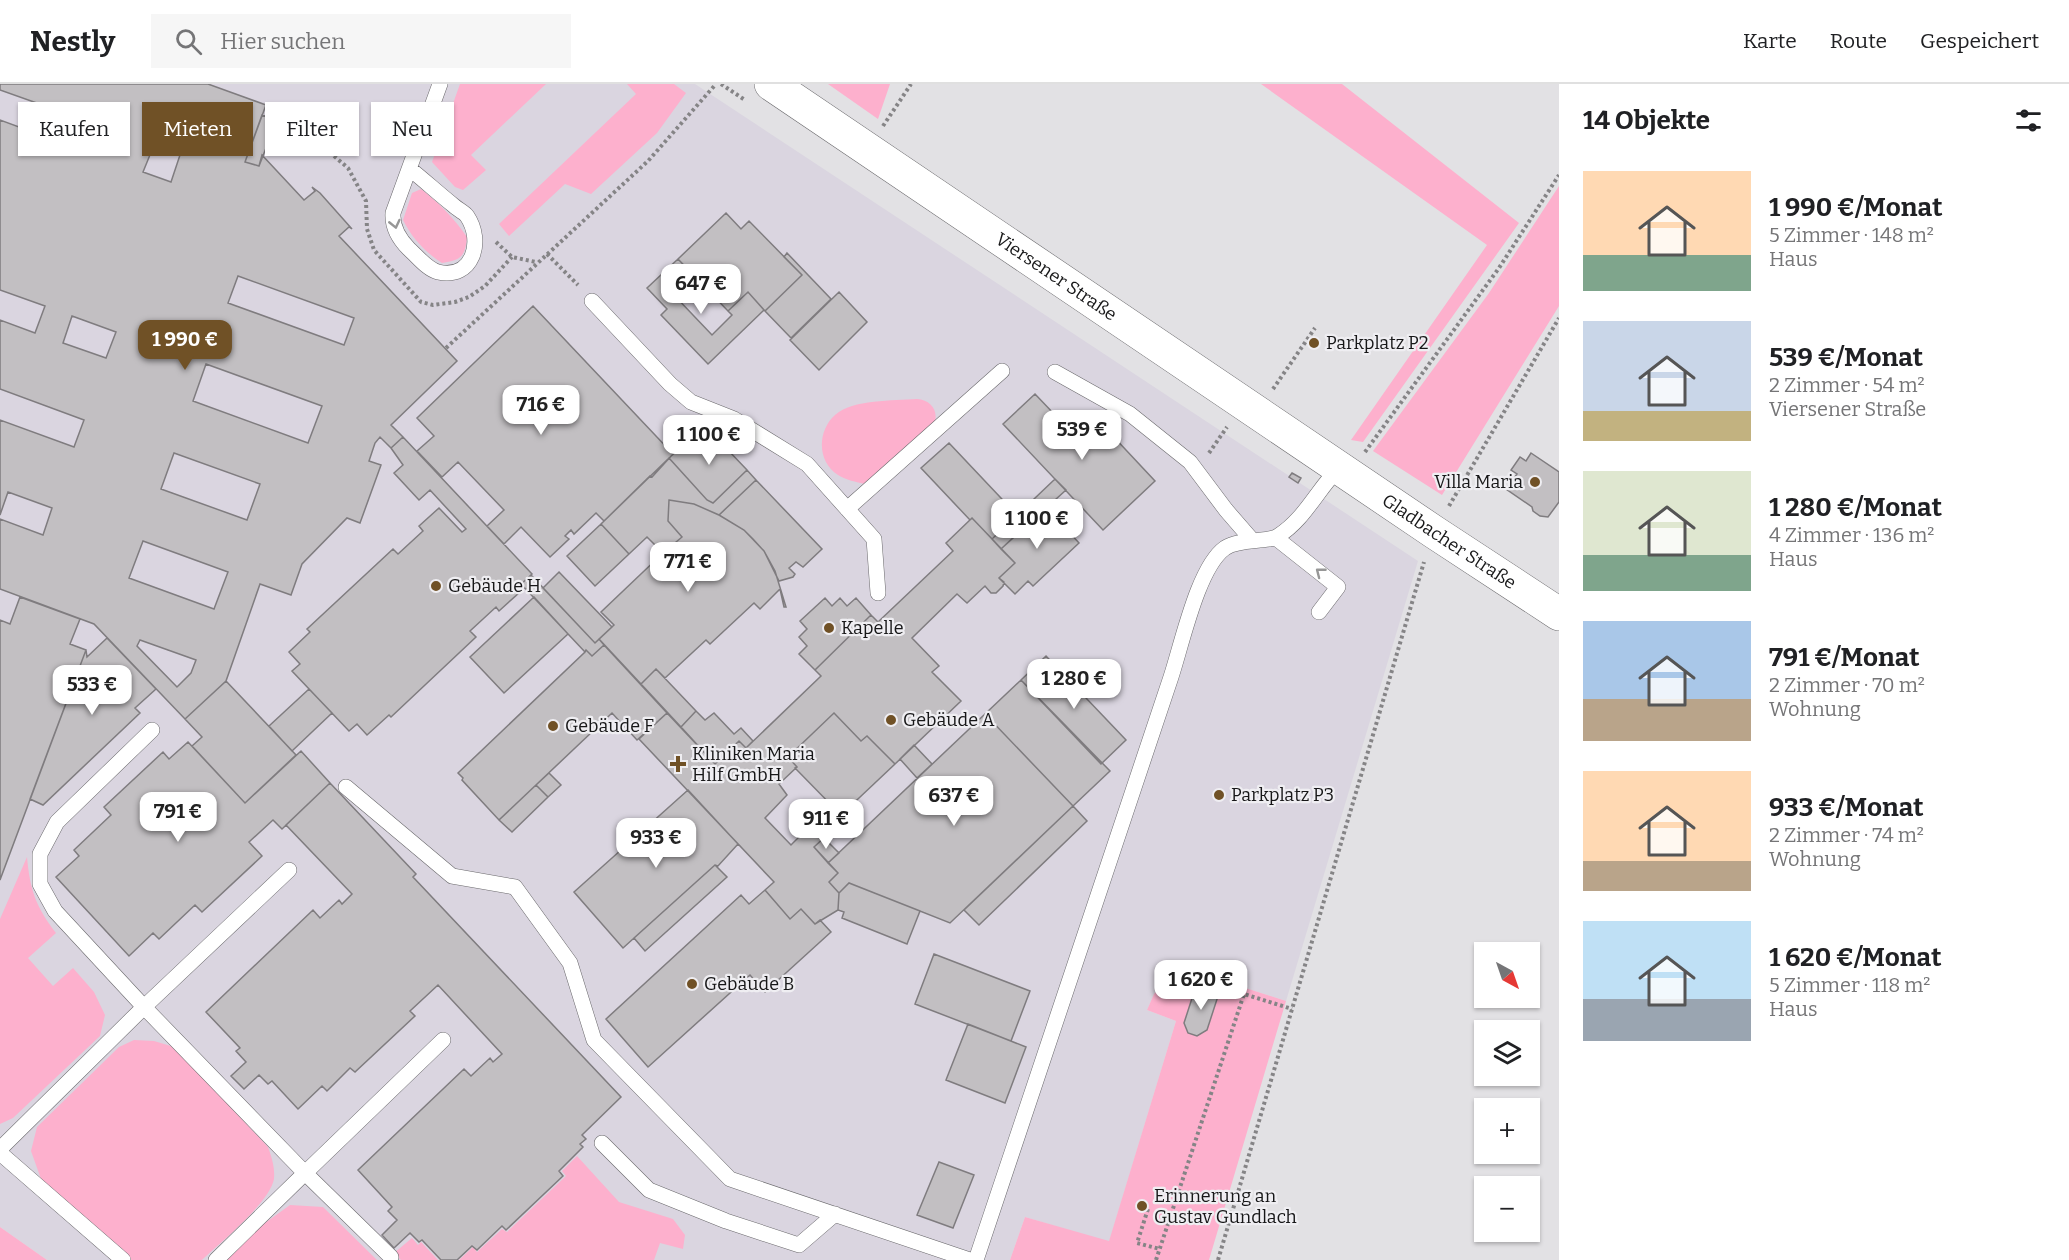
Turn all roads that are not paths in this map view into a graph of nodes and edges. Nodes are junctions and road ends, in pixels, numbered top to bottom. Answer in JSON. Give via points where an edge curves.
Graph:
{"nodes":[{"id":1,"x":440,"y":84,"type":"edge"},
{"id":2,"x":771,"y":84,"type":"edge"},
{"id":3,"x":410,"y":169,"type":"junction"},
{"id":4,"x":592,"y":301,"type":"road end"},
{"id":5,"x":1002,"y":371,"type":"dead end"},
{"id":6,"x":1055,"y":372,"type":"dead end"},
{"id":7,"x":1339,"y":468,"type":"junction"},
{"id":8,"x":847,"y":509,"type":"junction"},
{"id":9,"x":1276,"y":538,"type":"junction"},
{"id":10,"x":1252,"y":540,"type":"junction"},
{"id":11,"x":878,"y":593,"type":"dead end"},
{"id":12,"x":1319,"y":612,"type":"dead end"},
{"id":13,"x":1559,"y":614,"type":"edge"},
{"id":14,"x":152,"y":730,"type":"dead end"},
{"id":15,"x":346,"y":787,"type":"dead end"},
{"id":16,"x":289,"y":870,"type":"dead end"},
{"id":17,"x":144,"y":1007,"type":"junction"},
{"id":18,"x":443,"y":1040,"type":"dead end"},
{"id":19,"x":602,"y":1143,"type":"dead end"},
{"id":20,"x":0,"y":1151,"type":"edge"},
{"id":21,"x":304,"y":1173,"type":"junction"},
{"id":22,"x":835,"y":1214,"type":"junction"},
{"id":23,"x":391,"y":1257,"type":"dead end"},
{"id":24,"x":123,"y":1260,"type":"edge"},
{"id":25,"x":216,"y":1260,"type":"edge"},
{"id":26,"x":970,"y":1260,"type":"edge"},
{"id":27,"x":976,"y":1260,"type":"edge"}],
"edges":[{"from":1,"to":3,"type":"lane"},
{"from":2,"to":7,"type":"main road","name":"Viersener Straße"},
{"from":3,"to":3,"type":"lane","one_way":true,"via":[[392,222],[403,243],[425,265],[436,272],[458,270],[474,255],[476,241],[467,215]]},
{"from":4,"to":8,"type":"lane","via":[[691,402],[734,419],[807,464]]},
{"from":5,"to":8,"type":"lane"},
{"from":6,"to":10,"type":"lane","via":[[1130,414],[1190,462]]},
{"from":7,"to":9,"type":"lane","via":[[1299,520]]},
{"from":7,"to":13,"type":"main road","name":"Gladbacher Straße"},
{"from":8,"to":11,"type":"lane","via":[[874,539]]},
{"from":9,"to":10,"type":"lane"},
{"from":12,"to":9,"type":"lane","one_way":true,"via":[[1338,587]]},
{"from":10,"to":27,"type":"lane","via":[[1227,547],[1213,559],[1202,580]]},
{"from":14,"to":17,"type":"lane","via":[[57,822],[40,854],[40,884],[55,910]]},
{"from":15,"to":22,"type":"lane","via":[[452,876],[515,886],[570,963],[594,1040],[730,1179]]},
{"from":16,"to":17,"type":"lane"},
{"from":17,"to":20,"type":"lane"},
{"from":17,"to":21,"type":"lane"},
{"from":18,"to":21,"type":"lane"},
{"from":19,"to":22,"type":"lane","via":[[649,1190],[799,1245]]},
{"from":20,"to":24,"type":"lane"},
{"from":21,"to":23,"type":"lane"},
{"from":21,"to":25,"type":"lane"},
{"from":22,"to":26,"type":"lane"}]}
